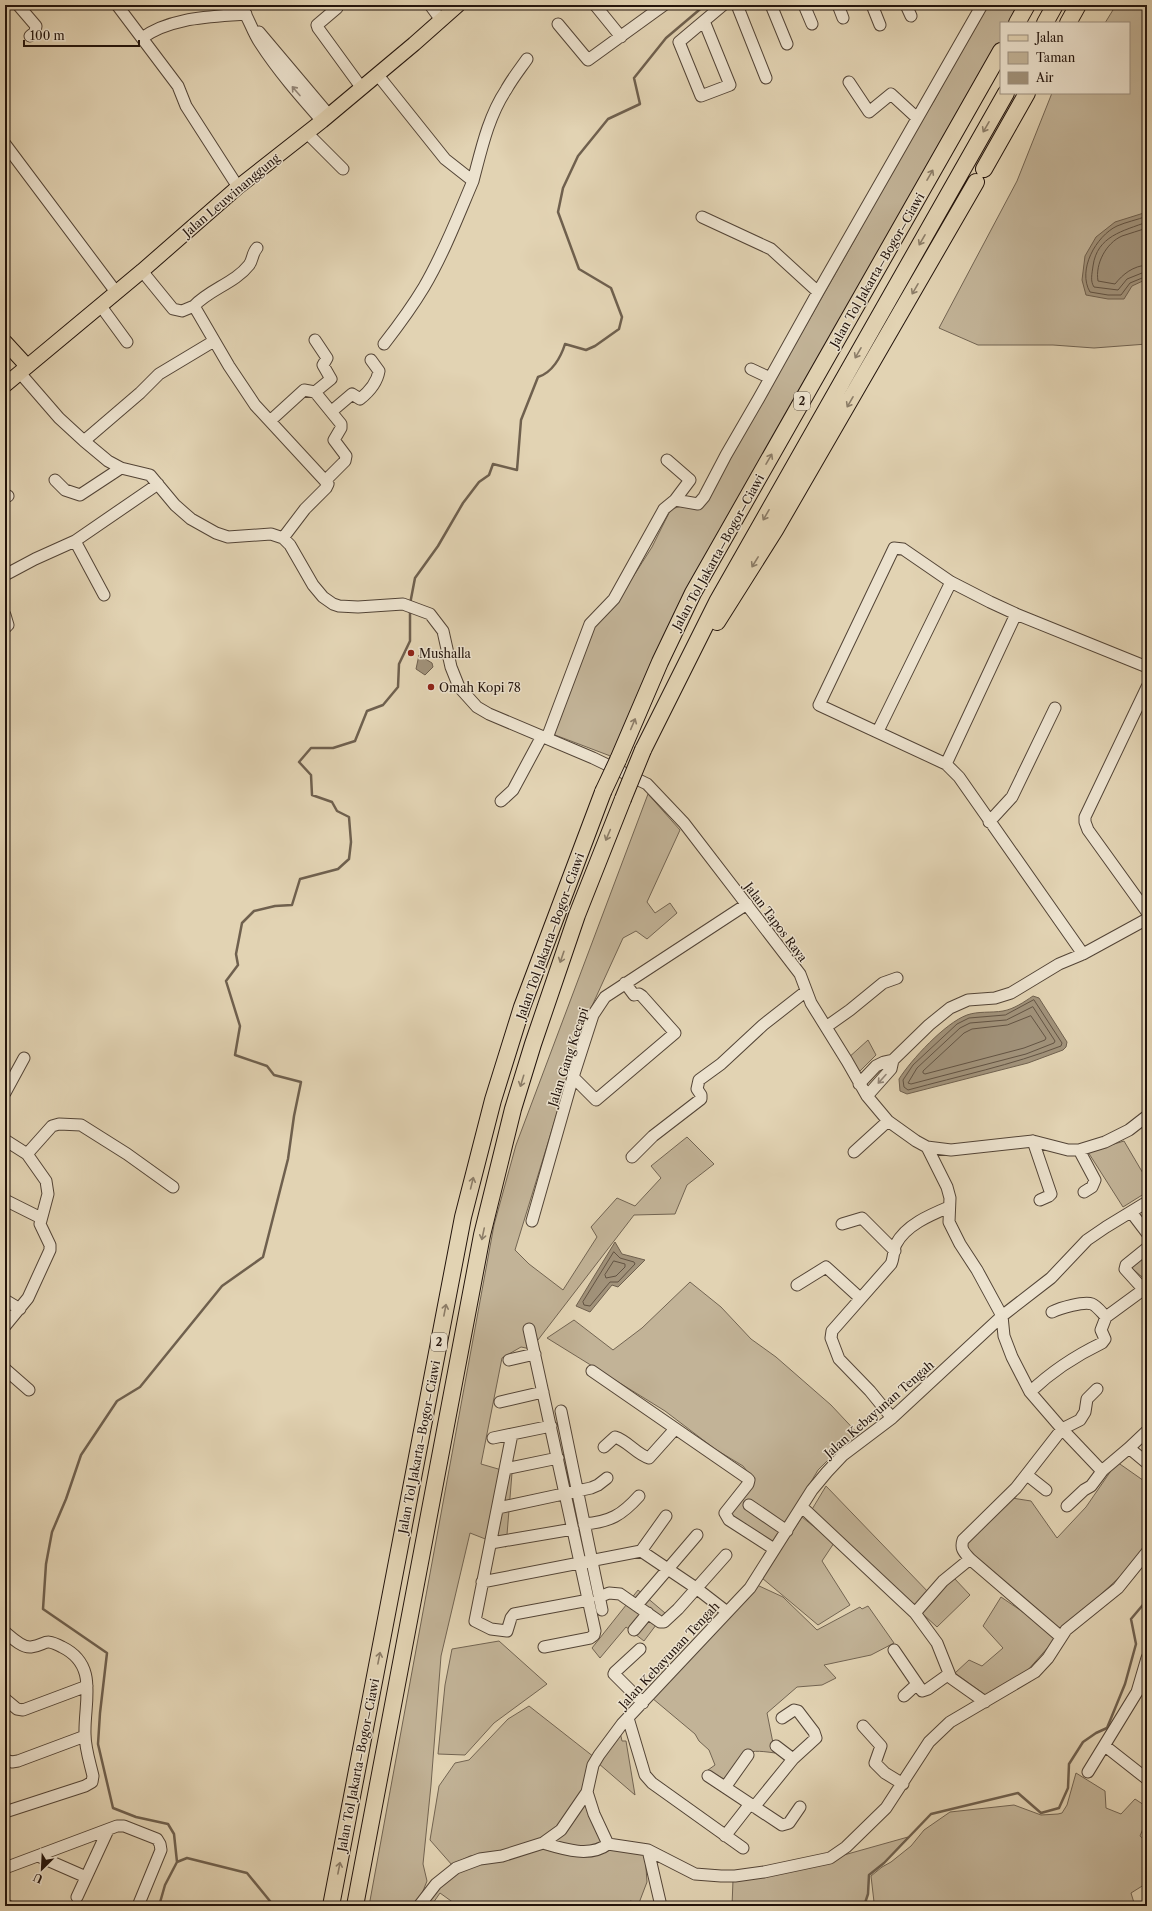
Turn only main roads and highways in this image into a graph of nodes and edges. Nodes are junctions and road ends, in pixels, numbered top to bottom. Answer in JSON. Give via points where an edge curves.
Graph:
{"nodes":[{"id":1,"x":458,"y":5,"type":"edge"},
{"id":2,"x":1027,"y":5,"type":"edge"},
{"id":3,"x":1055,"y":5,"type":"edge"},
{"id":4,"x":1078,"y":5,"type":"edge"},
{"id":5,"x":1018,"y":22,"type":"edge"},
{"id":6,"x":1046,"y":22,"type":"edge"},
{"id":7,"x":1069,"y":22,"type":"edge"},
{"id":8,"x":1000,"y":53,"type":"edge"},
{"id":9,"x":1005,"y":94,"type":"edge"},
{"id":10,"x":1026,"y":94,"type":"edge"},
{"id":11,"x":5,"y":342,"type":"edge"},
{"id":12,"x":5,"y":356,"type":"edge"},
{"id":13,"x":25,"y":374,"type":"junction"},
{"id":14,"x":5,"y":385,"type":"edge"},
{"id":15,"x":652,"y":732,"type":"junction"},
{"id":16,"x":331,"y":1906,"type":"edge"},
{"id":17,"x":355,"y":1906,"type":"edge"}],
"edges":[{"from":1,"to":13,"type":"main road","name":"Jalan Leuwinanggung","via":[[326,118],[238,187],[100,305]]},
{"from":2,"to":5,"type":"highway"},
{"from":3,"to":6,"type":"highway"},
{"from":4,"to":7,"type":"highway"},
{"from":16,"to":8,"type":"highway","name":"Jalan Tol Jakarta–Bogor–Ciawi","number":"2","one_way":true,"bridge":true,"via":[[463,1217],[493,1100],[522,1008],[603,792],[693,593]]},
{"from":9,"to":15,"type":"highway","name":"Jalan Tol Jakarta–Bogor–Ciawi","number":"2","one_way":true,"via":[[717,602]]},
{"from":10,"to":15,"type":"highway","one_way":true,"via":[[775,530]]},
{"from":11,"to":13,"type":"main road"},
{"from":12,"to":13,"type":"main road"},
{"from":13,"to":14,"type":"main road","name":"Jalan Leuwinanggung"},
{"from":15,"to":17,"type":"highway","name":"Jalan Tol Jakarta–Bogor–Ciawi","number":"2","one_way":true,"bridge":true,"via":[[576,915],[513,1109],[482,1235]]}]}
